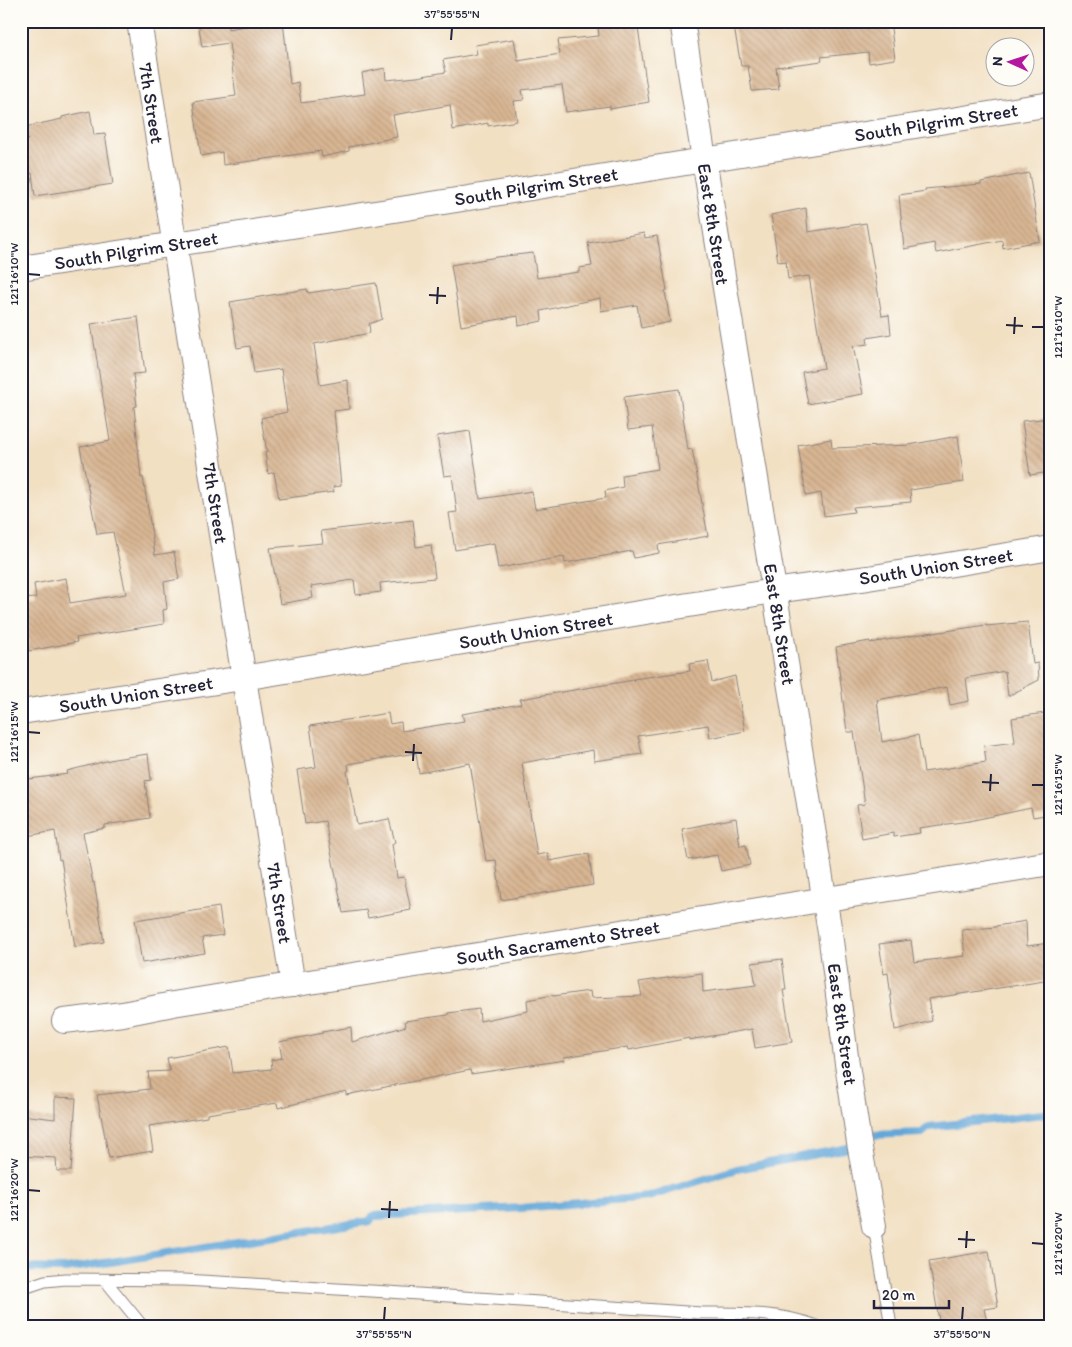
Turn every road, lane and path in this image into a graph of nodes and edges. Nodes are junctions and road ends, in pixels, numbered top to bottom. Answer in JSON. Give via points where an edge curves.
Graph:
{"nodes":[{"id":1,"x":138,"y":21,"type":"edge"},
{"id":2,"x":682,"y":21,"type":"edge"},
{"id":3,"x":1051,"y":104,"type":"edge"},
{"id":4,"x":704,"y":159,"type":"junction"},
{"id":5,"x":174,"y":244,"type":"junction"},
{"id":6,"x":21,"y":268,"type":"edge"},
{"id":7,"x":1051,"y":548,"type":"edge"},
{"id":8,"x":774,"y":591,"type":"junction"},
{"id":9,"x":243,"y":678,"type":"junction"},
{"id":10,"x":21,"y":712,"type":"edge"},
{"id":11,"x":1051,"y":863,"type":"edge"},
{"id":12,"x":824,"y":898,"type":"junction"},
{"id":13,"x":293,"y":984,"type":"junction"},
{"id":14,"x":64,"y":1021,"type":"dead end"},
{"id":15,"x":874,"y":1226,"type":"joint"},
{"id":16,"x":105,"y":1280,"type":"junction"},
{"id":17,"x":21,"y":1286,"type":"edge"},
{"id":18,"x":144,"y":1325,"type":"edge"},
{"id":19,"x":816,"y":1326,"type":"edge"},
{"id":20,"x":891,"y":1326,"type":"edge"}],
"edges":[{"from":1,"to":5,"type":"street","name":"7th Street"},
{"from":2,"to":4,"type":"street","name":"East 8th Street"},
{"from":3,"to":4,"type":"street","name":"South Pilgrim Street"},
{"from":4,"to":5,"type":"street","name":"South Pilgrim Street"},
{"from":4,"to":8,"type":"street","name":"East 8th Street"},
{"from":5,"to":6,"type":"street","name":"South Pilgrim Street"},
{"from":5,"to":9,"type":"street","name":"7th Street"},
{"from":7,"to":8,"type":"street","name":"South Union Street"},
{"from":8,"to":9,"type":"street","name":"South Union Street"},
{"from":8,"to":12,"type":"street","name":"East 8th Street"},
{"from":9,"to":10,"type":"street","name":"South Union Street"},
{"from":9,"to":13,"type":"street","name":"7th Street"},
{"from":11,"to":12,"type":"street","name":"South Sacramento Street"},
{"from":12,"to":13,"type":"street","name":"South Sacramento Street"},
{"from":12,"to":15,"type":"street","name":"East 8th Street"},
{"from":13,"to":14,"type":"street","name":"South Sacramento Street","via":[[124,1014]]},
{"from":15,"to":20,"type":"lane"},
{"from":16,"to":17,"type":"lane","via":[[66,1279]]},
{"from":16,"to":18,"type":"lane"},
{"from":16,"to":19,"type":"lane","via":[[193,1281],[702,1314],[750,1313]]}]}
